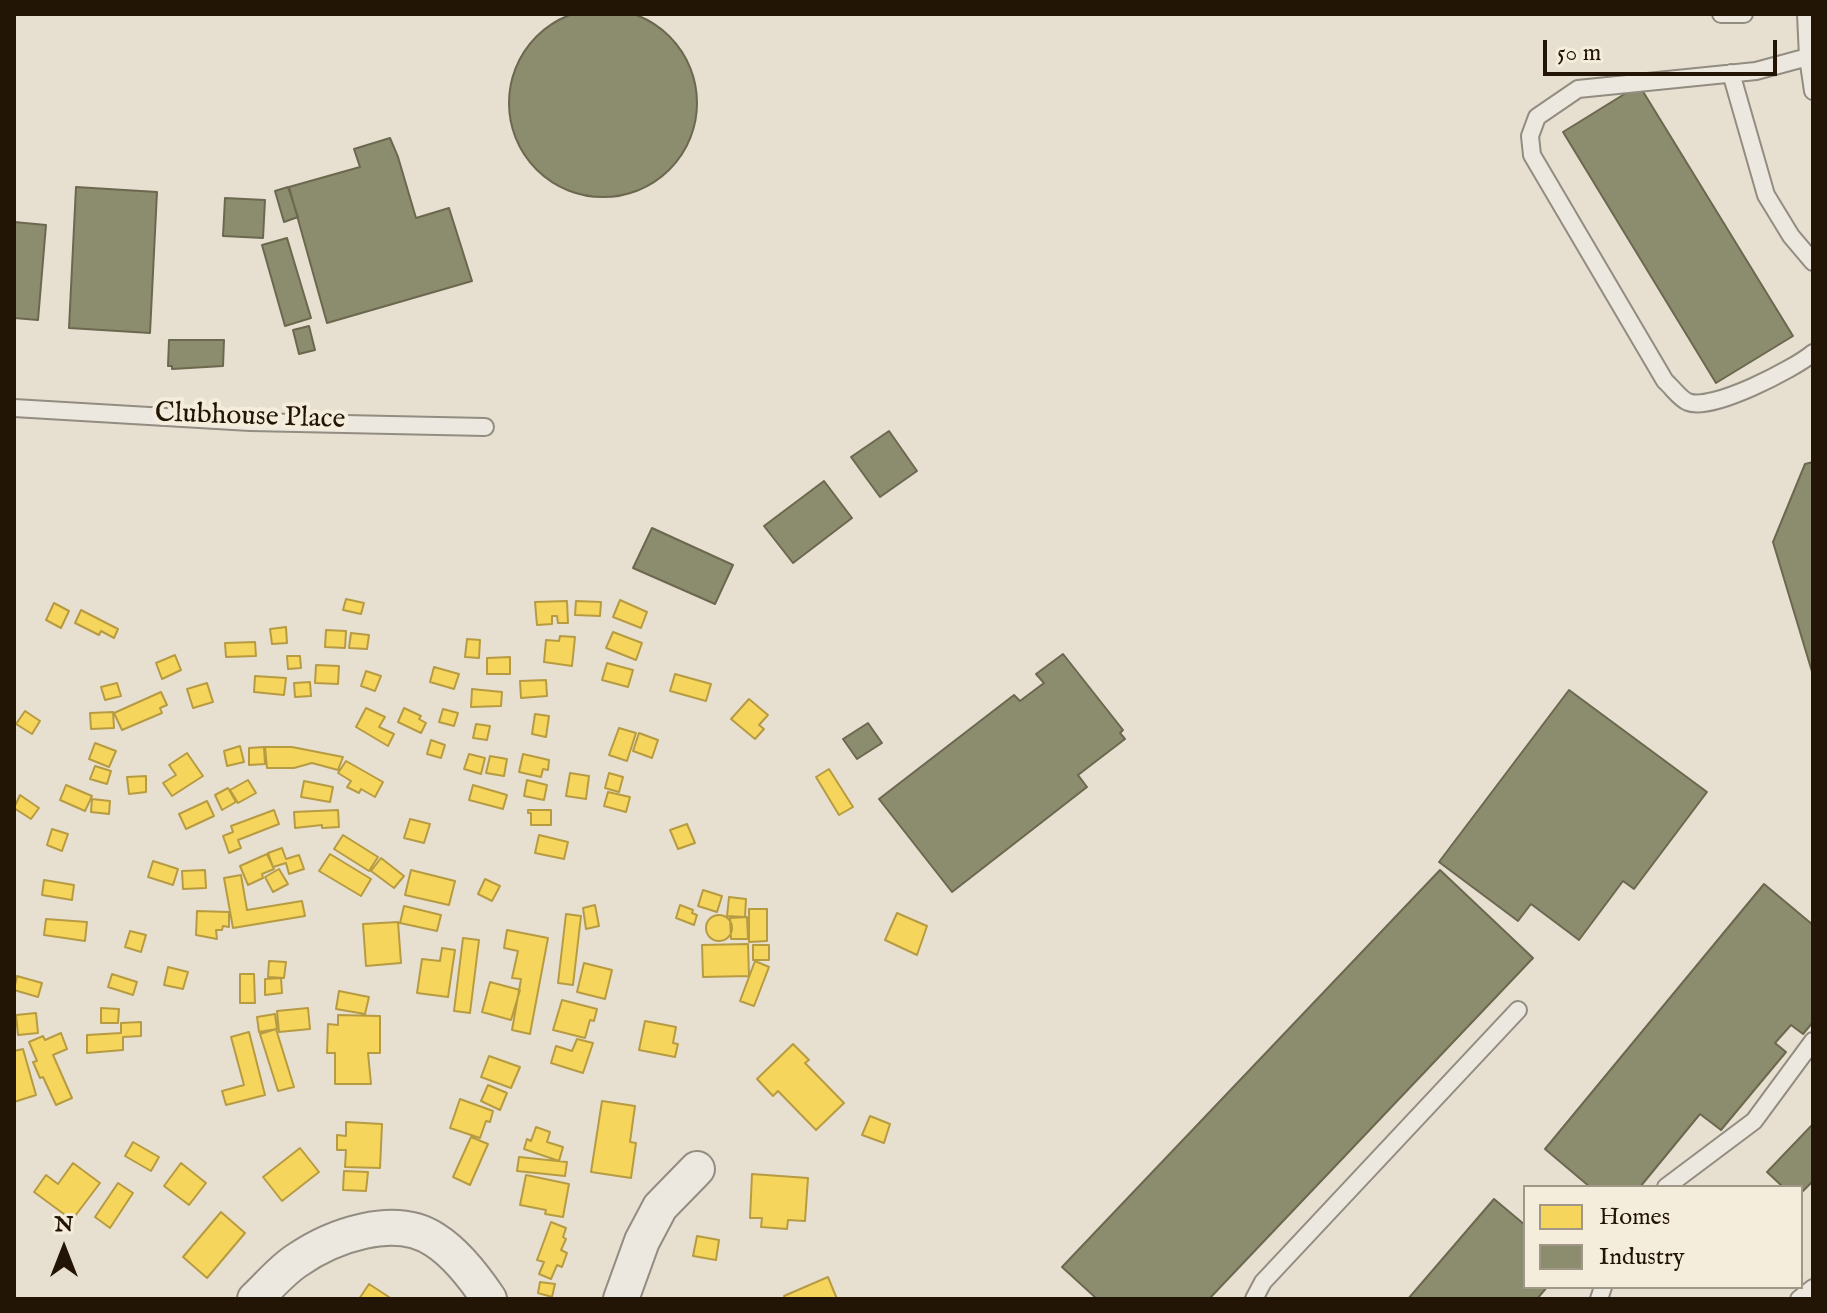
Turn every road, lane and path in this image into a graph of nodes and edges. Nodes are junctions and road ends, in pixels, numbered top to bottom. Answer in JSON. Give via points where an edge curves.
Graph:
{"nodes":[{"id":1,"x":1721,"y":14,"type":"edge"},
{"id":2,"x":1744,"y":14,"type":"edge"},
{"id":3,"x":1806,"y":14,"type":"edge"},
{"id":4,"x":1808,"y":57,"type":"junction"},
{"id":5,"x":1731,"y":73,"type":"junction"},
{"id":6,"x":1813,"y":91,"type":"edge"},
{"id":7,"x":1813,"y":262,"type":"edge"},
{"id":8,"x":1813,"y":353,"type":"edge"},
{"id":9,"x":14,"y":408,"type":"edge"},
{"id":10,"x":485,"y":427,"type":"dead end"},
{"id":11,"x":1518,"y":1010,"type":"dead end"},
{"id":12,"x":1813,"y":1041,"type":"edge"},
{"id":13,"x":697,"y":1169,"type":"dead end"},
{"id":14,"x":1669,"y":1185,"type":"edge"},
{"id":15,"x":1813,"y":1288,"type":"edge"},
{"id":16,"x":255,"y":1299,"type":"edge"},
{"id":17,"x":489,"y":1299,"type":"edge"},
{"id":18,"x":621,"y":1299,"type":"edge"},
{"id":19,"x":1254,"y":1299,"type":"edge"},
{"id":20,"x":1799,"y":1299,"type":"edge"}],
"edges":[{"from":1,"to":2,"type":"lane"},
{"from":3,"to":4,"type":"lane"},
{"from":4,"to":5,"type":"lane"},
{"from":4,"to":6,"type":"lane"},
{"from":5,"to":7,"type":"lane","via":[[1766,195]]},
{"from":5,"to":8,"type":"lane","via":[[1578,89],[1537,117],[1530,136],[1532,155],[1665,381],[1687,402],[1730,398]]},
{"from":9,"to":10,"type":"lane","name":"Clubhouse Place","via":[[250,422]]},
{"from":11,"to":19,"type":"lane","via":[[1263,1282]]},
{"from":12,"to":14,"type":"lane","via":[[1754,1121]]},
{"from":13,"to":18,"type":"street","via":[[660,1207]]},
{"from":15,"to":20,"type":"lane"},
{"from":16,"to":17,"type":"street","via":[[296,1261],[352,1232],[391,1228],[435,1239]]}]}
